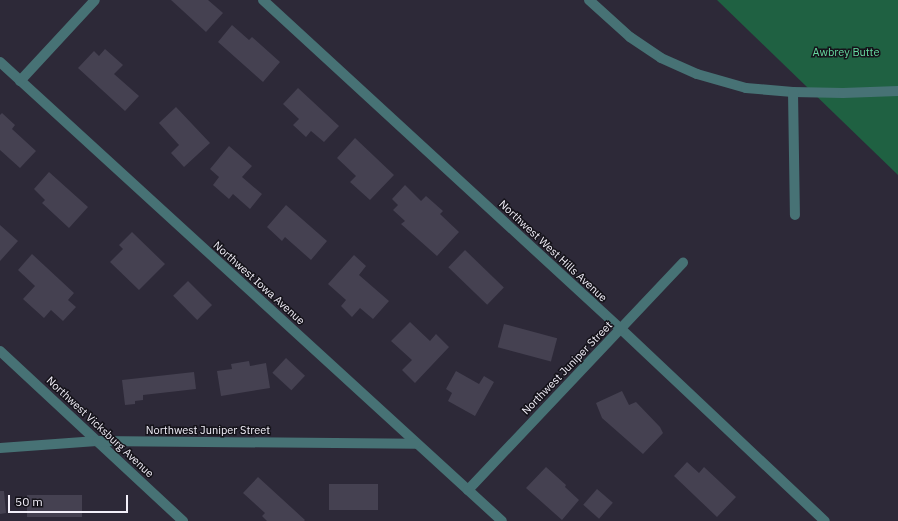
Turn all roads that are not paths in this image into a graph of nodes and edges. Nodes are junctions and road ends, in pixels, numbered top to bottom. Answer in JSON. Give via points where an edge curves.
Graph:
{"nodes":[{"id":1,"x":95,"y":0,"type":"edge"},
{"id":2,"x":263,"y":0,"type":"edge"},
{"id":3,"x":589,"y":0,"type":"edge"},
{"id":4,"x":0,"y":62,"type":"edge"},
{"id":5,"x":20,"y":81,"type":"junction"},
{"id":6,"x":898,"y":91,"type":"edge"},
{"id":7,"x":793,"y":92,"type":"junction"},
{"id":8,"x":795,"y":214,"type":"dead end"},
{"id":9,"x":683,"y":263,"type":"dead end"},
{"id":10,"x":621,"y":330,"type":"junction"},
{"id":11,"x":0,"y":351,"type":"edge"},
{"id":12,"x":97,"y":441,"type":"junction"},
{"id":13,"x":416,"y":444,"type":"junction"},
{"id":14,"x":0,"y":448,"type":"edge"},
{"id":15,"x":468,"y":490,"type":"junction"},
{"id":16,"x":184,"y":521,"type":"edge"},
{"id":17,"x":502,"y":521,"type":"edge"},
{"id":18,"x":825,"y":521,"type":"edge"}],
"edges":[{"from":1,"to":5,"type":"street"},
{"from":2,"to":10,"type":"street","name":"Northwest West Hills Avenue"},
{"from":3,"to":7,"type":"street","via":[[630,37],[661,58],[697,74],[746,88]]},
{"from":4,"to":5,"type":"street","name":"Northwest Iowa Avenue"},
{"from":5,"to":13,"type":"street","name":"Northwest Iowa Avenue"},
{"from":6,"to":7,"type":"street"},
{"from":7,"to":8,"type":"street"},
{"from":9,"to":10,"type":"street","name":"Northwest Juniper Street"},
{"from":10,"to":15,"type":"street","name":"Northwest Juniper Street"},
{"from":10,"to":18,"type":"street","name":"Northwest West Hills Avenue"},
{"from":11,"to":12,"type":"street","name":"Northwest Vicksburg Avenue"},
{"from":12,"to":13,"type":"street","name":"Northwest Juniper Street"},
{"from":12,"to":14,"type":"street","name":"Northwest Juniper Street"},
{"from":12,"to":16,"type":"street","name":"Northwest Vicksburg Avenue"},
{"from":13,"to":15,"type":"street","name":"Northwest Iowa Avenue"},
{"from":15,"to":17,"type":"street","name":"Northwest Iowa Avenue"}]}
